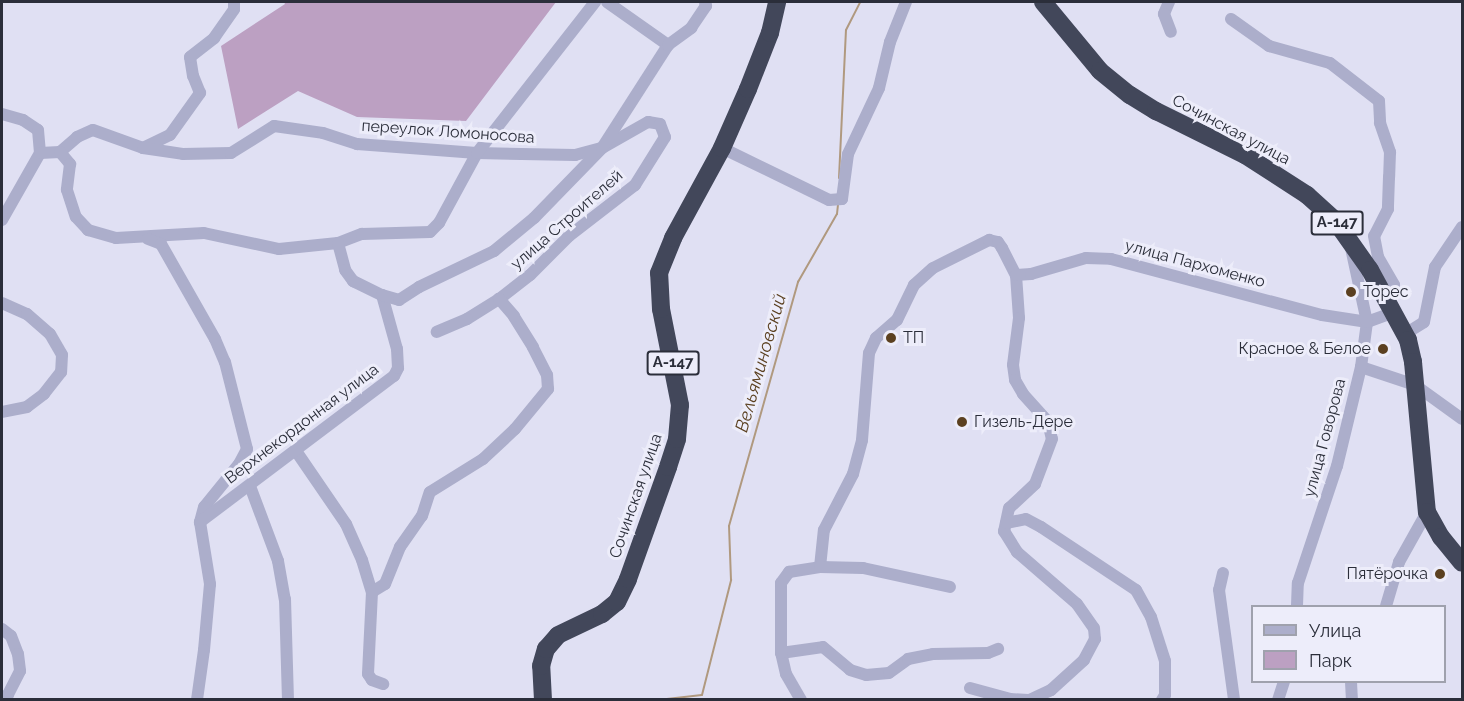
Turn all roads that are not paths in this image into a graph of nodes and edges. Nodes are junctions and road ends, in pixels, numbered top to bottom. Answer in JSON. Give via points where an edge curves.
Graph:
{"nodes":[{"id":1,"x":234,"y":2,"type":"edge"},
{"id":2,"x":595,"y":2,"type":"edge"},
{"id":3,"x":608,"y":2,"type":"edge"},
{"id":4,"x":705,"y":2,"type":"edge"},
{"id":5,"x":777,"y":2,"type":"edge"},
{"id":6,"x":906,"y":2,"type":"edge"},
{"id":7,"x":1043,"y":2,"type":"edge"},
{"id":8,"x":1169,"y":2,"type":"edge"},
{"id":9,"x":1231,"y":19,"type":"dead end"},
{"id":10,"x":1171,"y":32,"type":"dead end"},
{"id":11,"x":668,"y":45,"type":"junction"},
{"id":12,"x":2,"y":114,"type":"edge"},
{"id":13,"x":143,"y":148,"type":"junction"},
{"id":14,"x":602,"y":148,"type":"junction"},
{"id":15,"x":722,"y":148,"type":"junction"},
{"id":16,"x":60,"y":152,"type":"junction"},
{"id":17,"x":40,"y":153,"type":"junction"},
{"id":18,"x":477,"y":153,"type":"junction"},
{"id":19,"x":2,"y":220,"type":"edge"},
{"id":20,"x":1462,"y":227,"type":"edge"},
{"id":21,"x":144,"y":238,"type":"junction"},
{"id":22,"x":1350,"y":241,"type":"junction"},
{"id":23,"x":335,"y":243,"type":"junction"},
{"id":24,"x":1016,"y":275,"type":"junction"},
{"id":25,"x":382,"y":295,"type":"junction"},
{"id":26,"x":499,"y":299,"type":"junction"},
{"id":27,"x":2,"y":303,"type":"edge"},
{"id":28,"x":1392,"y":307,"type":"junction"},
{"id":29,"x":1367,"y":322,"type":"junction"},
{"id":30,"x":437,"y":332,"type":"dead end"},
{"id":31,"x":1405,"y":334,"type":"junction"},
{"id":32,"x":1361,"y":367,"type":"junction"},
{"id":33,"x":1415,"y":385,"type":"junction"},
{"id":34,"x":2,"y":412,"type":"edge"},
{"id":35,"x":1462,"y":419,"type":"edge"},
{"id":36,"x":296,"y":451,"type":"junction"},
{"id":37,"x":250,"y":486,"type":"junction"},
{"id":38,"x":1427,"y":512,"type":"junction"},
{"id":39,"x":200,"y":522,"type":"junction"},
{"id":40,"x":1006,"y":523,"type":"junction"},
{"id":41,"x":1462,"y":563,"type":"edge"},
{"id":42,"x":820,"y":567,"type":"junction"},
{"id":43,"x":1223,"y":573,"type":"dead end"},
{"id":44,"x":950,"y":587,"type":"dead end"},
{"id":45,"x":372,"y":592,"type":"junction"},
{"id":46,"x":1297,"y":605,"type":"edge"},
{"id":47,"x":1386,"y":605,"type":"edge"},
{"id":48,"x":2,"y":629,"type":"edge"},
{"id":49,"x":998,"y":649,"type":"dead end"},
{"id":50,"x":781,"y":653,"type":"junction"},
{"id":51,"x":1283,"y":683,"type":"edge"},
{"id":52,"x":1351,"y":683,"type":"edge"},
{"id":53,"x":382,"y":684,"type":"dead end"},
{"id":54,"x":970,"y":688,"type":"dead end"},
{"id":55,"x":2,"y":698,"type":"edge"},
{"id":56,"x":196,"y":699,"type":"edge"},
{"id":57,"x":288,"y":699,"type":"edge"},
{"id":58,"x":543,"y":699,"type":"edge"},
{"id":59,"x":801,"y":699,"type":"edge"},
{"id":60,"x":1029,"y":699,"type":"edge"},
{"id":61,"x":1162,"y":699,"type":"edge"},
{"id":62,"x":1234,"y":699,"type":"edge"},
{"id":63,"x":1278,"y":699,"type":"edge"},
{"id":64,"x":1352,"y":699,"type":"edge"}],
"edges":[{"from":1,"to":13,"type":"street","via":[[234,9],[214,38],[190,57],[200,93],[170,135]]},
{"from":2,"to":18,"type":"street"},
{"from":3,"to":11,"type":"street"},
{"from":4,"to":11,"type":"street","via":[[691,28]]},
{"from":5,"to":15,"type":"highway","name":"Сочинская улица","number":"А-147","via":[[770,33]]},
{"from":6,"to":15,"type":"street","via":[[890,42],[879,88],[848,154],[842,199],[831,200]]},
{"from":7,"to":22,"type":"highway","name":"Сочинская улица","number":"А-147","via":[[1100,71],[1156,111],[1245,155],[1307,195],[1334,219]]},
{"from":8,"to":10,"type":"street","via":[[1164,14]]},
{"from":9,"to":28,"type":"street","name":"Сочинская улица","via":[[1269,46],[1330,63],[1378,101],[1380,123],[1390,152],[1388,209],[1374,237],[1378,257],[1394,285]]},
{"from":11,"to":14,"type":"street"},
{"from":12,"to":17,"type":"street","via":[[23,120],[38,130]]},
{"from":13,"to":16,"type":"street","name":"переулок Ломоносова","via":[[93,130],[77,137]]},
{"from":13,"to":18,"type":"street","name":"переулок Ломоносова","via":[[183,154],[231,153],[274,126],[324,133],[357,144]]},
{"from":14,"to":18,"type":"street","name":"переулок Ломоносова","via":[[575,155]]},
{"from":14,"to":25,"type":"street","via":[[534,218],[494,251],[399,300]]},
{"from":14,"to":26,"type":"street","name":"улица Строителей","via":[[648,122],[660,124],[665,136],[635,185],[569,236]]},
{"from":15,"to":58,"type":"highway","name":"Сочинская улица","number":"А-147","via":[[673,238],[659,273],[661,309],[680,405],[677,439],[668,467],[617,602],[602,614],[558,635],[546,649],[541,666]]},
{"from":16,"to":17,"type":"street"},
{"from":16,"to":21,"type":"street","via":[[70,164],[67,190],[76,217],[88,230],[116,238]]},
{"from":17,"to":19,"type":"street"},
{"from":18,"to":23,"type":"street","via":[[439,224],[430,232],[362,234]]},
{"from":20,"to":31,"type":"street","via":[[1435,267],[1424,322]]},
{"from":21,"to":23,"type":"street","via":[[204,233],[279,249]]},
{"from":21,"to":39,"type":"street","via":[[161,244],[215,339],[245,437],[247,449],[243,457],[204,507]]},
{"from":22,"to":28,"type":"highway","name":"Сочинская улица","number":"А-147"},
{"from":22,"to":29,"type":"street","name":"улица Говорова"},
{"from":23,"to":25,"type":"street","via":[[353,281]]},
{"from":24,"to":29,"type":"street","name":"улица Пархоменко","via":[[1086,258],[1110,259],[1322,315]]},
{"from":24,"to":40,"type":"street","via":[[1019,318],[1015,380],[1048,422],[1052,439],[1035,484],[1010,508]]},
{"from":24,"to":42,"type":"street","via":[[998,242],[988,240],[933,268],[914,285],[897,320],[876,338],[869,353],[859,451],[853,474],[824,530]]},
{"from":25,"to":36,"type":"street","name":"Верхнекордонная улица","via":[[397,349],[398,368],[394,376]]},
{"from":26,"to":30,"type":"street","name":"улица Строителей","via":[[467,320]]},
{"from":26,"to":45,"type":"street","via":[[533,346],[548,375],[549,389],[483,459],[430,492],[422,516],[400,547],[385,584]]},
{"from":27,"to":34,"type":"street","via":[[27,314],[50,334],[62,356],[61,372],[44,394],[27,407]]},
{"from":28,"to":29,"type":"street"},
{"from":28,"to":31,"type":"highway","name":"Сочинская улица","number":"А-147"},
{"from":29,"to":32,"type":"street","name":"улица Говорова"},
{"from":31,"to":33,"type":"highway","name":"Сочинская улица","number":"А-147"},
{"from":32,"to":33,"type":"street"},
{"from":32,"to":46,"type":"street","name":"улица Говорова","via":[[1337,466],[1298,583]]},
{"from":33,"to":35,"type":"street"},
{"from":33,"to":38,"type":"highway","name":"Сочинская улица","number":"А-147"},
{"from":36,"to":37,"type":"street","name":"Верхнекордонная улица"},
{"from":36,"to":45,"type":"street","via":[[346,524]]},
{"from":37,"to":39,"type":"street","name":"Верхнекордонная улица"},
{"from":37,"to":57,"type":"street","via":[[278,561],[285,599]]},
{"from":38,"to":41,"type":"highway","name":"Сочинская улица","number":"А-147"},
{"from":38,"to":47,"type":"street","via":[[1399,562]]},
{"from":39,"to":56,"type":"street","via":[[210,584]]},
{"from":40,"to":60,"type":"street","via":[[1006,539],[1017,552],[1077,604],[1095,628],[1095,639],[1084,660],[1051,690]]},
{"from":40,"to":61,"type":"street","via":[[1026,519],[1136,590],[1165,661]]},
{"from":42,"to":44,"type":"street","via":[[863,568]]},
{"from":42,"to":50,"type":"street","via":[[789,572],[781,583]]},
{"from":43,"to":62,"type":"street","via":[[1219,590]]},
{"from":45,"to":53,"type":"street","via":[[368,675]]},
{"from":48,"to":55,"type":"street","via":[[11,636],[20,671],[8,695]]},
{"from":49,"to":50,"type":"street","via":[[988,653],[933,654],[908,659],[888,673],[866,675],[850,670],[823,647]]},
{"from":50,"to":59,"type":"street","via":[[786,674]]},
{"from":51,"to":63,"type":"street"},
{"from":52,"to":64,"type":"street"},
{"from":54,"to":60,"type":"street","via":[[1010,699]]}]}
